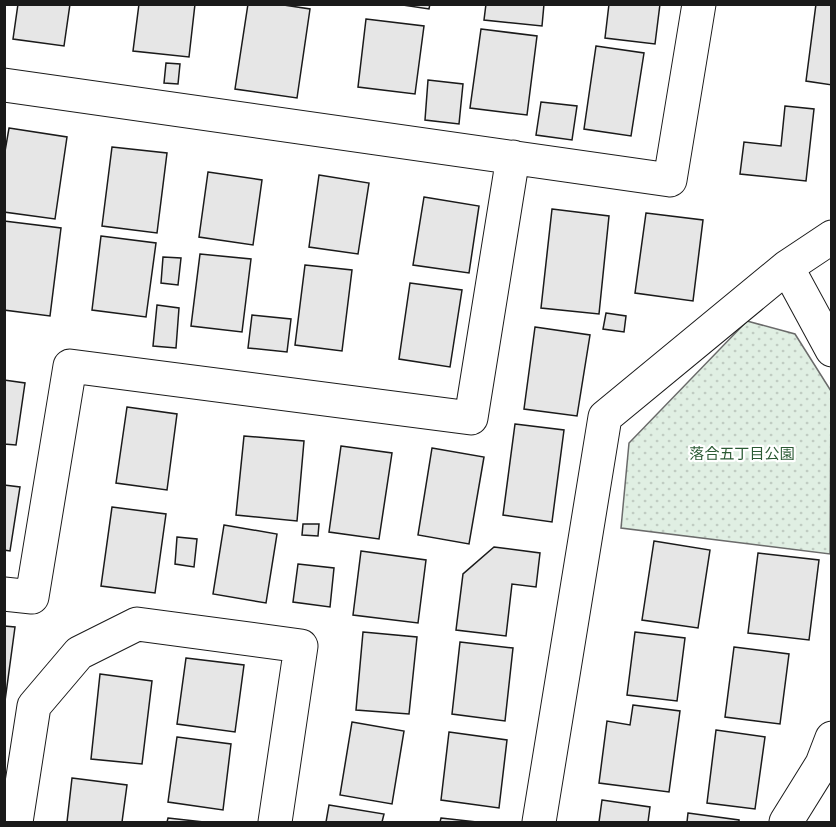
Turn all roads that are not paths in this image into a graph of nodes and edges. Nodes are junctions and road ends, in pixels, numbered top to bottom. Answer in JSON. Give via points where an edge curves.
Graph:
{"nodes":[{"id":1,"x":699,"y":4,"type":"edge"},
{"id":2,"x":4,"y":85,"type":"edge"},
{"id":3,"x":513,"y":157,"type":"junction"},
{"id":4,"x":831,"y":237,"type":"edge"},
{"id":5,"x":787,"y":267,"type":"junction"},
{"id":6,"x":831,"y":350,"type":"edge"},
{"id":7,"x":4,"y":594,"type":"edge"},
{"id":8,"x":831,"y":738,"type":"edge"},
{"id":9,"x":16,"y":822,"type":"edge"},
{"id":10,"x":274,"y":822,"type":"edge"},
{"id":11,"x":539,"y":822,"type":"edge"},
{"id":12,"x":786,"y":822,"type":"edge"}],
"edges":[{"from":1,"to":3,"type":"street","via":[[670,180]]},
{"from":2,"to":3,"type":"street"},
{"from":3,"to":7,"type":"street","via":[[471,418],[70,366],[32,597]]},
{"from":4,"to":5,"type":"street"},
{"from":5,"to":6,"type":"street"},
{"from":5,"to":11,"type":"street","via":[[604,417]]},
{"from":8,"to":12,"type":"street","via":[[822,764]]},
{"from":9,"to":10,"type":"street","via":[[34,706],[79,653],[137,624],[301,646]]}]}
